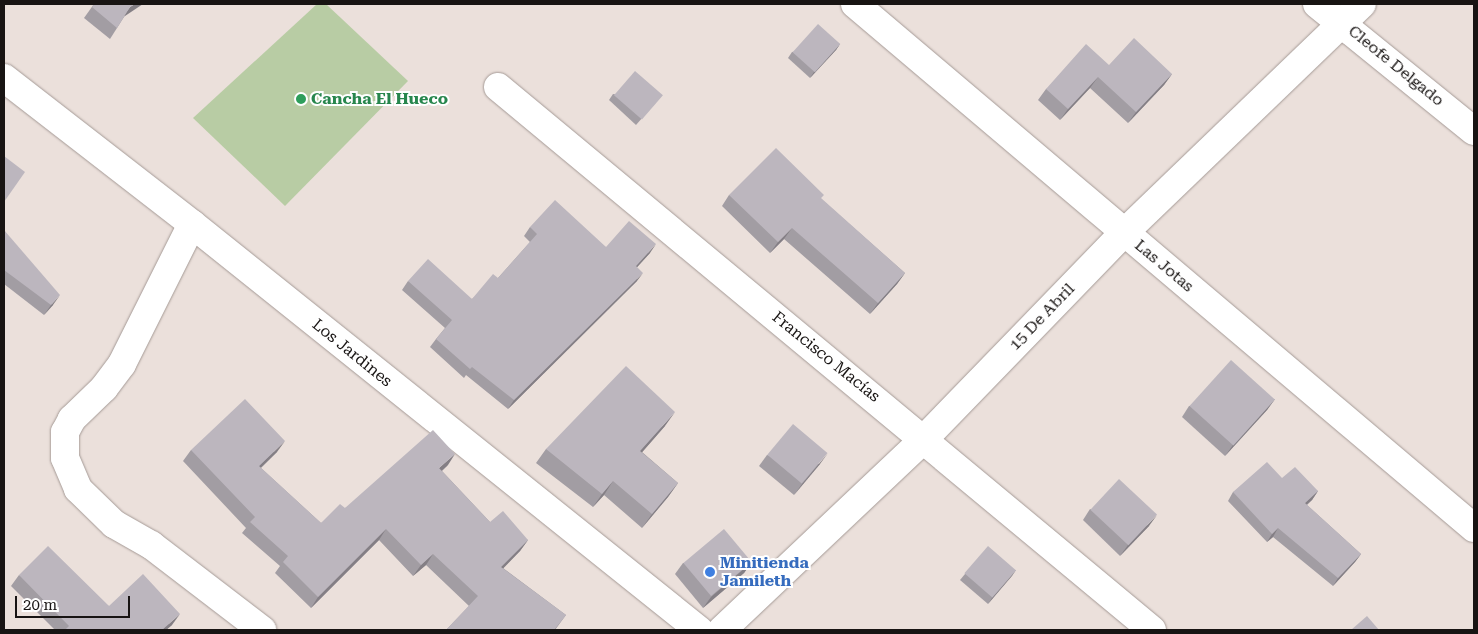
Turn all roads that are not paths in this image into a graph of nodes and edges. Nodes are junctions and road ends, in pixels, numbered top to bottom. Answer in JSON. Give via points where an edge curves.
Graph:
{"nodes":[{"id":1,"x":855,"y":4,"type":"edge"},
{"id":2,"x":1317,"y":4,"type":"edge"},
{"id":3,"x":1362,"y":4,"type":"edge"},
{"id":4,"x":1343,"y":23,"type":"junction"},
{"id":5,"x":4,"y":78,"type":"edge"},
{"id":6,"x":498,"y":87,"type":"dead end"},
{"id":7,"x":1474,"y":131,"type":"edge"},
{"id":8,"x":192,"y":224,"type":"junction"},
{"id":9,"x":1124,"y":233,"type":"junction"},
{"id":10,"x":925,"y":438,"type":"junction"},
{"id":11,"x":1474,"y":528,"type":"edge"},
{"id":12,"x":262,"y":630,"type":"edge"},
{"id":13,"x":699,"y":630,"type":"edge"},
{"id":14,"x":722,"y":630,"type":"edge"},
{"id":15,"x":1152,"y":630,"type":"edge"}],
"edges":[{"from":1,"to":9,"type":"street","name":"Las Jotas"},
{"from":2,"to":4,"type":"street","name":"Cleofe Delgado"},
{"from":3,"to":4,"type":"street","name":"15 De Abril"},
{"from":4,"to":7,"type":"street","name":"Cleofe Delgado"},
{"from":4,"to":9,"type":"street","name":"15 De Abril"},
{"from":5,"to":8,"type":"street","name":"Los Jardines"},
{"from":6,"to":10,"type":"street","name":"Francisco Macías"},
{"from":8,"to":12,"type":"street","via":[[122,364],[104,388],[72,419],[65,432],[65,458],[78,489],[114,524],[151,545]]},
{"from":8,"to":13,"type":"street","name":"Los Jardines"},
{"from":9,"to":10,"type":"street","name":"15 De Abril"},
{"from":9,"to":11,"type":"street","name":"Las Jotas"},
{"from":10,"to":14,"type":"street","name":"15 De Abril"},
{"from":10,"to":15,"type":"street","name":"Francisco Macías"}]}
